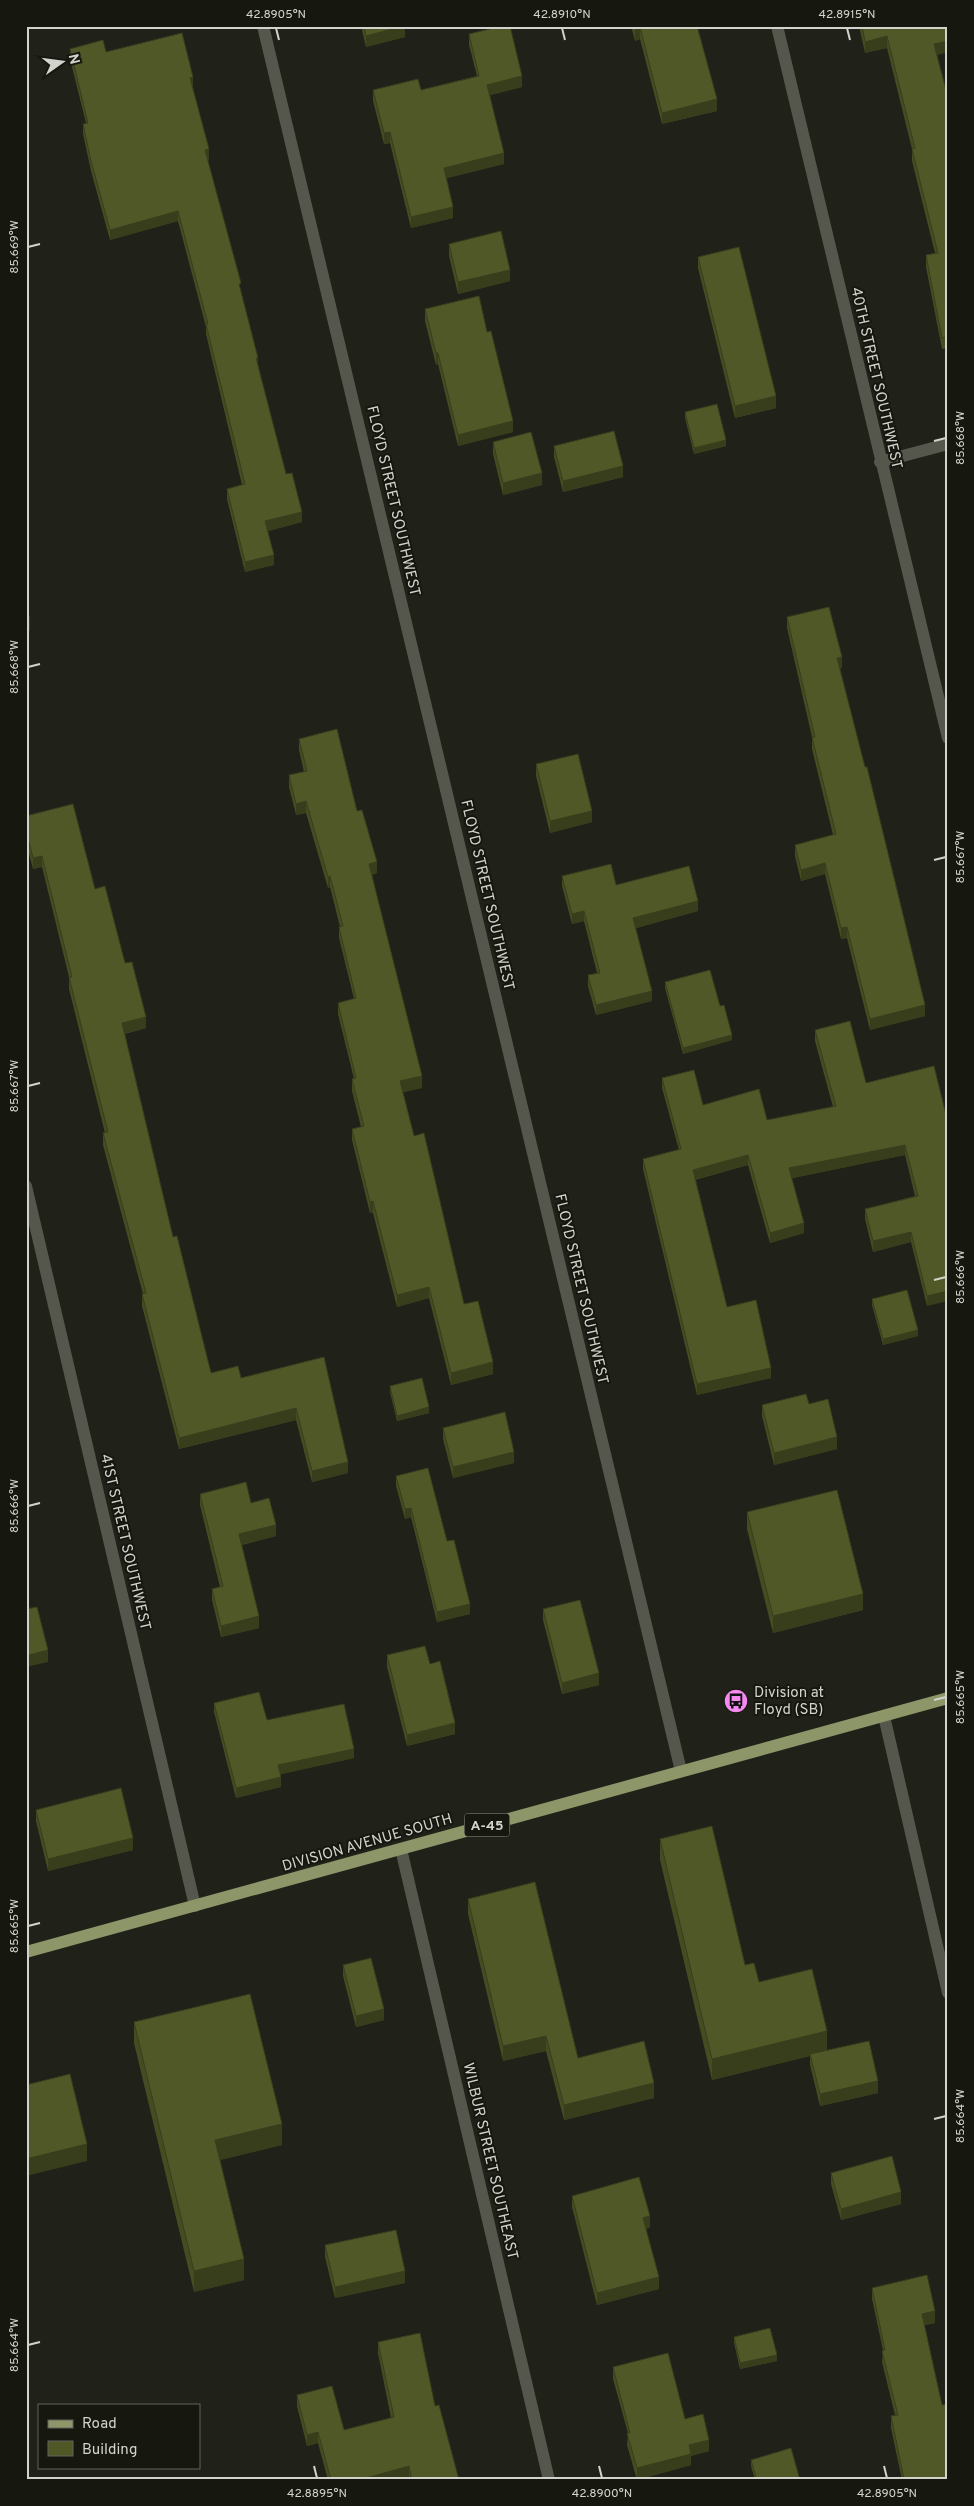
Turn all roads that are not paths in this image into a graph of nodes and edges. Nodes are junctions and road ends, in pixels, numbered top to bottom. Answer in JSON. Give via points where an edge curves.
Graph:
{"nodes":[{"id":1,"x":263,"y":26,"type":"edge"},
{"id":2,"x":777,"y":26,"type":"edge"},
{"id":3,"x":948,"y":444,"type":"edge"},
{"id":4,"x":880,"y":462,"type":"junction"},
{"id":5,"x":948,"y":738,"type":"edge"},
{"id":6,"x":26,"y":1186,"type":"edge"},
{"id":7,"x":948,"y":1698,"type":"edge"},
{"id":8,"x":884,"y":1716,"type":"junction"},
{"id":9,"x":681,"y":1771,"type":"junction"},
{"id":10,"x":401,"y":1849,"type":"junction"},
{"id":11,"x":195,"y":1906,"type":"junction"},
{"id":12,"x":26,"y":1952,"type":"edge"},
{"id":13,"x":948,"y":1992,"type":"edge"},
{"id":14,"x":549,"y":2480,"type":"edge"}],
"edges":[{"from":1,"to":9,"type":"street","name":"FLOYD STREET SOUTHWEST"},
{"from":2,"to":4,"type":"street","name":"40TH STREET SOUTHWEST"},
{"from":3,"to":4,"type":"street"},
{"from":4,"to":5,"type":"street","name":"40TH STREET SOUTHWEST"},
{"from":6,"to":11,"type":"street","name":"41ST STREET SOUTHWEST"},
{"from":7,"to":8,"type":"main road","name":"DIVISION AVENUE SOUTH","number":"A-45"},
{"from":8,"to":9,"type":"main road","name":"DIVISION AVENUE SOUTH","number":"A-45"},
{"from":8,"to":13,"type":"street"},
{"from":9,"to":10,"type":"main road","name":"DIVISION AVENUE SOUTH","number":"A-45"},
{"from":10,"to":11,"type":"main road","name":"DIVISION AVENUE SOUTH","number":"A-45"},
{"from":10,"to":14,"type":"street","name":"WILBUR STREET SOUTHEAST"},
{"from":11,"to":12,"type":"main road","name":"DIVISION AVENUE SOUTH","number":"A-45"}]}
